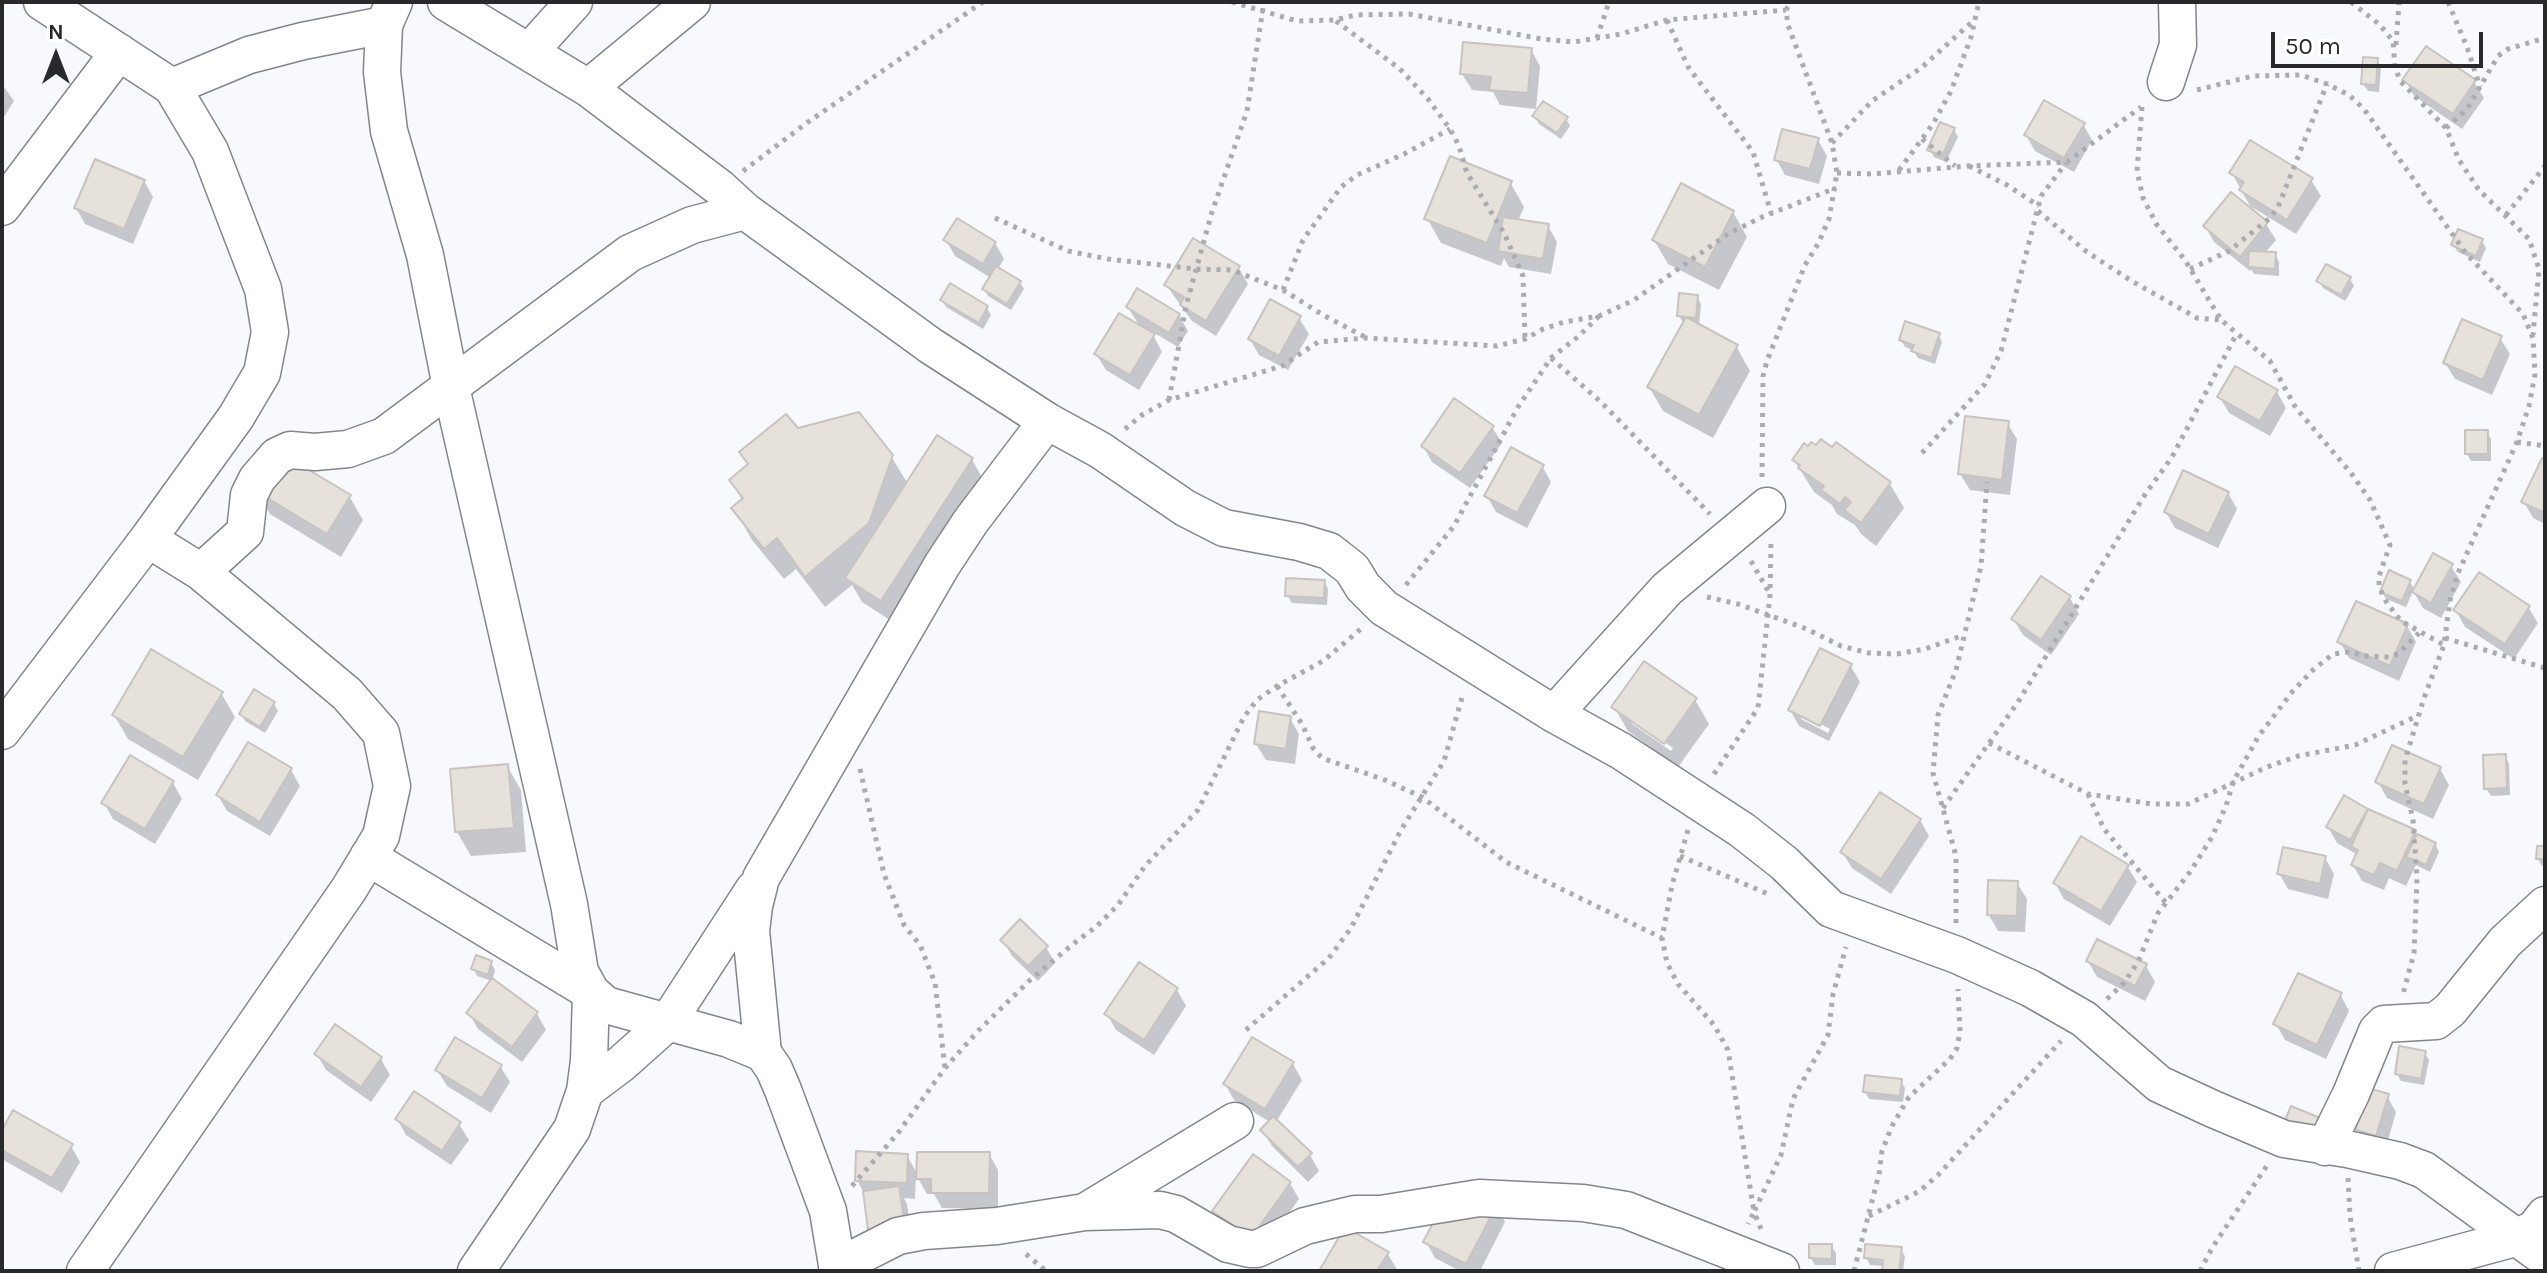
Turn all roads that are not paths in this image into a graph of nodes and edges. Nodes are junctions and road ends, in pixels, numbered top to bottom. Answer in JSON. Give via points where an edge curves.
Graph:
{"nodes":[{"id":1,"x":42,"y":2,"type":"edge"},
{"id":2,"x":446,"y":2,"type":"edge"},
{"id":3,"x":574,"y":2,"type":"edge"},
{"id":4,"x":692,"y":2,"type":"edge"},
{"id":5,"x":2177,"y":2,"type":"edge"},
{"id":6,"x":389,"y":13,"type":"edge"},
{"id":7,"x":530,"y":51,"type":"junction"},
{"id":8,"x":119,"y":52,"type":"junction"},
{"id":9,"x":172,"y":87,"type":"junction"},
{"id":10,"x":588,"y":88,"type":"junction"},
{"id":11,"x":2155,"y":94,"type":"road end"},
{"id":12,"x":732,"y":200,"type":"junction"},
{"id":13,"x":2,"y":207,"type":"edge"},
{"id":14,"x":451,"y":387,"type":"junction"},
{"id":15,"x":1047,"y":421,"type":"junction"},
{"id":16,"x":1767,"y":506,"type":"road end"},
{"id":17,"x":148,"y":539,"type":"junction"},
{"id":18,"x":201,"y":572,"type":"junction"},
{"id":19,"x":1554,"y":714,"type":"junction"},
{"id":20,"x":2,"y":731,"type":"edge"},
{"id":21,"x":368,"y":857,"type":"junction"},
{"id":22,"x":761,"y":878,"type":"junction"},
{"id":23,"x":2545,"y":905,"type":"edge"},
{"id":24,"x":591,"y":992,"type":"junction"},
{"id":25,"x":667,"y":1023,"type":"junction"},
{"id":26,"x":763,"y":1053,"type":"junction"},
{"id":27,"x":585,"y":1091,"type":"junction"},
{"id":28,"x":1235,"y":1121,"type":"dead end"},
{"id":29,"x":2336,"y":1148,"type":"junction"},
{"id":30,"x":1085,"y":1212,"type":"junction"},
{"id":31,"x":2545,"y":1215,"type":"edge"},
{"id":32,"x":2515,"y":1238,"type":"junction"},
{"id":33,"x":2545,"y":1258,"type":"edge"},
{"id":34,"x":838,"y":1269,"type":"edge"},
{"id":35,"x":85,"y":1271,"type":"edge"},
{"id":36,"x":476,"y":1271,"type":"edge"},
{"id":37,"x":1781,"y":1271,"type":"edge"},
{"id":38,"x":2393,"y":1271,"type":"edge"}],
"edges":[{"from":1,"to":8,"type":"street"},
{"from":2,"to":7,"type":"street"},
{"from":3,"to":7,"type":"street"},
{"from":4,"to":10,"type":"street"},
{"from":5,"to":11,"type":"street","via":[[2178,45]]},
{"from":6,"to":9,"type":"street","via":[[249,55]]},
{"from":6,"to":14,"type":"street","via":[[382,72],[389,131],[425,255]]},
{"from":7,"to":10,"type":"street"},
{"from":8,"to":9,"type":"street"},
{"from":8,"to":13,"type":"street"},
{"from":9,"to":17,"type":"street","via":[[210,151],[263,289],[270,332],[262,373]]},
{"from":10,"to":12,"type":"street"},
{"from":12,"to":14,"type":"street","via":[[630,253]]},
{"from":12,"to":15,"type":"street","via":[[931,346]]},
{"from":14,"to":18,"type":"street","via":[[384,436],[348,449],[290,450],[277,456],[249,495],[245,532]]},
{"from":14,"to":24,"type":"street","via":[[580,972]]},
{"from":15,"to":19,"type":"street","via":[[1224,528],[1329,551],[1352,569],[1384,608]]},
{"from":15,"to":22,"type":"street","via":[[942,565]]},
{"from":16,"to":19,"type":"street","via":[[1667,589]]},
{"from":17,"to":18,"type":"street"},
{"from":17,"to":20,"type":"street"},
{"from":18,"to":21,"type":"street","via":[[347,694],[381,733],[392,786],[381,836]]},
{"from":19,"to":29,"type":"street","via":[[1621,751],[1763,846],[1831,909],[2030,988],[2084,1019],[2159,1084],[2284,1139]]},
{"from":21,"to":24,"type":"street"},
{"from":21,"to":35,"type":"street"},
{"from":22,"to":25,"type":"street"},
{"from":22,"to":26,"type":"street","via":[[751,931]]},
{"from":23,"to":29,"type":"street","via":[[2436,1021],[2384,1024],[2377,1031]]},
{"from":24,"to":25,"type":"street","via":[[606,1005]]},
{"from":24,"to":27,"type":"street"},
{"from":25,"to":26,"type":"street"},
{"from":25,"to":27,"type":"street"},
{"from":26,"to":34,"type":"street","via":[[783,1090],[828,1211]]},
{"from":27,"to":36,"type":"street","via":[[572,1129]]},
{"from":28,"to":30,"type":"street"},
{"from":29,"to":32,"type":"street","via":[[2424,1170]]},
{"from":30,"to":34,"type":"street","via":[[898,1236]]},
{"from":30,"to":37,"type":"street","via":[[1160,1210],[1228,1244],[1257,1249],[1305,1226],[1355,1214],[1479,1198],[1583,1203],[1626,1210]]},
{"from":31,"to":32,"type":"street","via":[[2534,1229]]},
{"from":32,"to":33,"type":"street"},
{"from":32,"to":38,"type":"street"}]}
